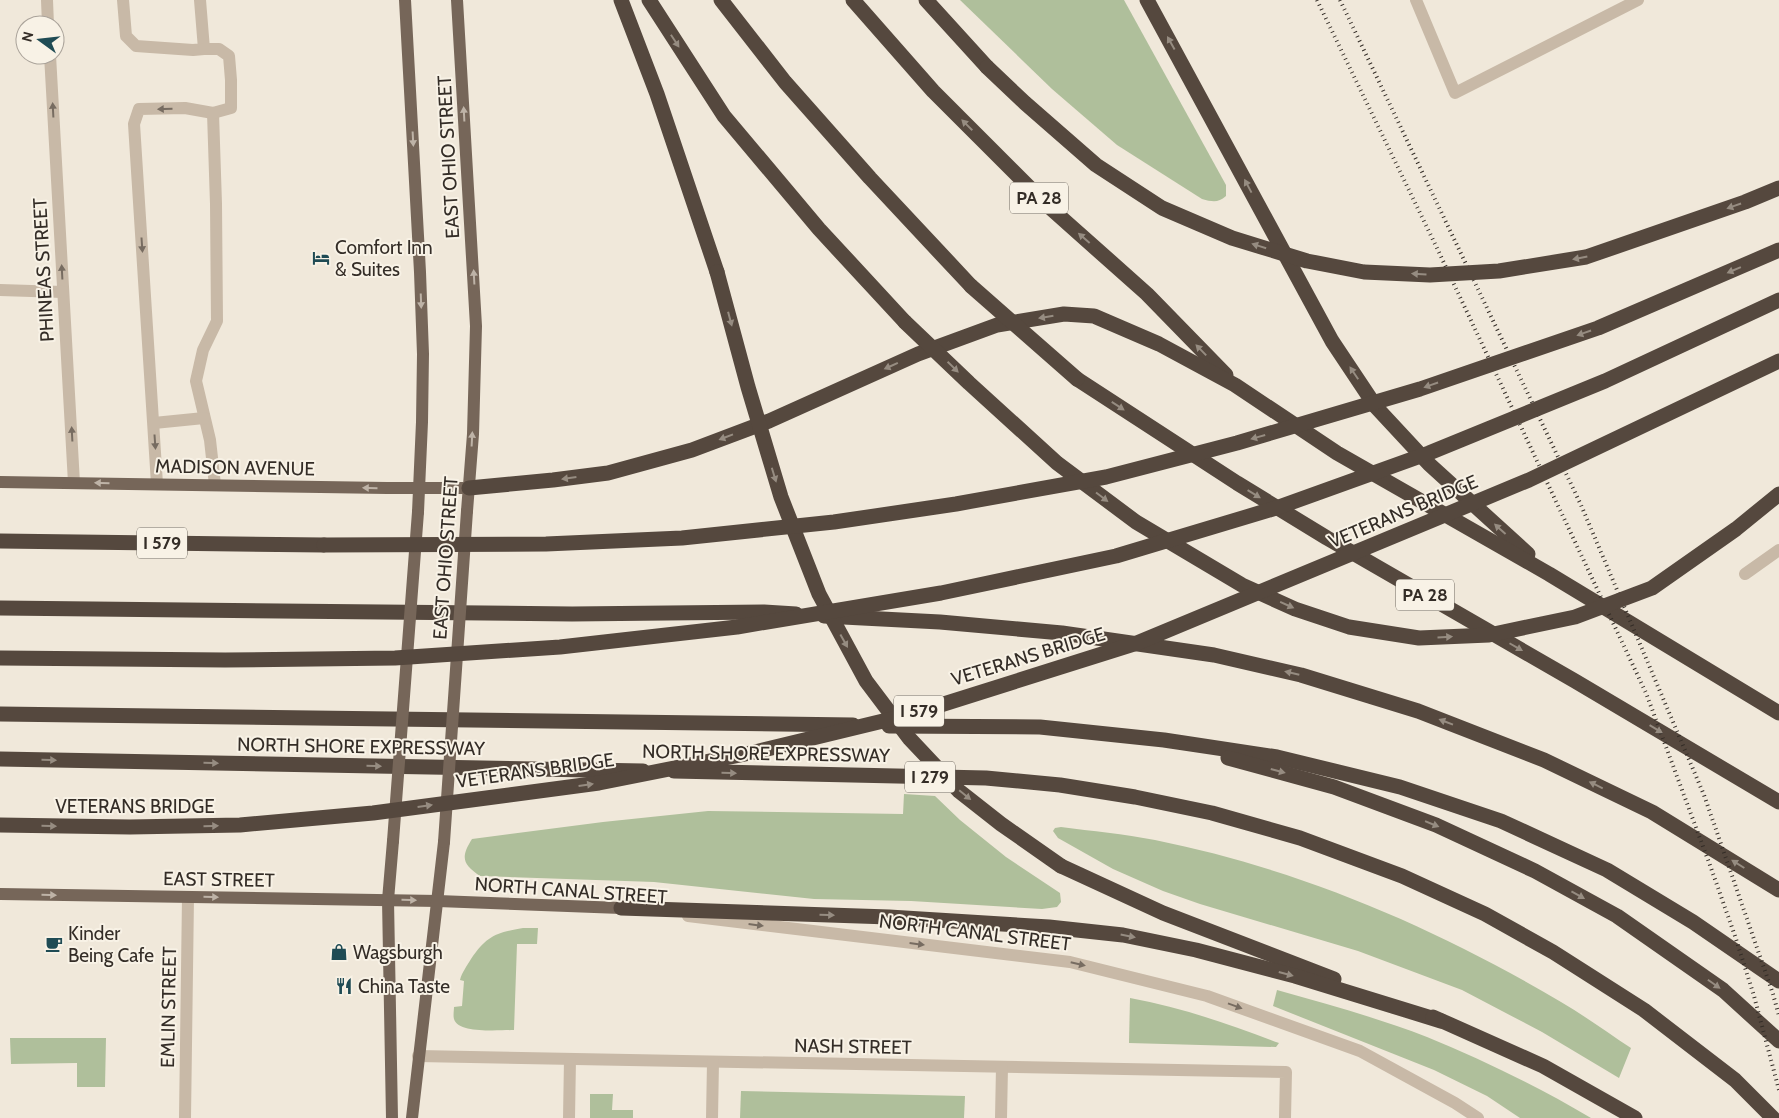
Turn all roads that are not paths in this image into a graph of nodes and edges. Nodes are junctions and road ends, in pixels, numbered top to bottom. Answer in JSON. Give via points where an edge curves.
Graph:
{"nodes":[{"id":1,"x":47,"y":0,"type":"edge"},
{"id":2,"x":123,"y":0,"type":"edge"},
{"id":3,"x":200,"y":0,"type":"edge"},
{"id":4,"x":405,"y":0,"type":"edge"},
{"id":5,"x":457,"y":0,"type":"edge"},
{"id":6,"x":621,"y":0,"type":"edge"},
{"id":7,"x":649,"y":0,"type":"edge"},
{"id":8,"x":721,"y":0,"type":"edge"},
{"id":9,"x":853,"y":0,"type":"edge"},
{"id":10,"x":926,"y":0,"type":"edge"},
{"id":11,"x":1147,"y":0,"type":"edge"},
{"id":12,"x":1416,"y":0,"type":"edge"},
{"id":13,"x":1638,"y":0,"type":"edge"},
{"id":14,"x":48,"y":15,"type":"edge"},
{"id":15,"x":204,"y":49,"type":"junction"},
{"id":16,"x":51,"y":65,"type":"edge"},
{"id":17,"x":213,"y":113,"type":"junction"},
{"id":18,"x":1779,"y":188,"type":"edge"},
{"id":19,"x":1779,"y":250,"type":"edge"},
{"id":20,"x":0,"y":290,"type":"edge"},
{"id":21,"x":63,"y":292,"type":"junction"},
{"id":22,"x":1779,"y":300,"type":"edge"},
{"id":23,"x":1779,"y":361,"type":"edge"},
{"id":24,"x":1236,"y":385,"type":"junction"},
{"id":25,"x":204,"y":418,"type":"junction"},
{"id":26,"x":154,"y":423,"type":"junction"},
{"id":27,"x":0,"y":482,"type":"edge"},
{"id":28,"x":74,"y":483,"type":"junction"},
{"id":29,"x":158,"y":484,"type":"junction"},
{"id":30,"x":215,"y":485,"type":"junction"},
{"id":31,"x":418,"y":488,"type":"junction"},
{"id":32,"x":469,"y":488,"type":"junction"},
{"id":33,"x":1779,"y":494,"type":"edge"},
{"id":34,"x":0,"y":542,"type":"edge"},
{"id":35,"x":1779,"y":550,"type":"edge"},
{"id":36,"x":1549,"y":574,"type":"junction"},
{"id":37,"x":1745,"y":574,"type":"dead end"},
{"id":38,"x":0,"y":608,"type":"edge"},
{"id":39,"x":0,"y":658,"type":"edge"},
{"id":40,"x":1779,"y":713,"type":"edge"},
{"id":41,"x":0,"y":714,"type":"edge"},
{"id":42,"x":1164,"y":740,"type":"junction"},
{"id":43,"x":0,"y":759,"type":"edge"},
{"id":44,"x":1779,"y":802,"type":"edge"},
{"id":45,"x":0,"y":826,"type":"edge"},
{"id":46,"x":1779,"y":890,"type":"edge"},
{"id":47,"x":0,"y":894,"type":"edge"},
{"id":48,"x":188,"y":897,"type":"junction"},
{"id":49,"x":388,"y":900,"type":"junction"},
{"id":50,"x":438,"y":901,"type":"junction"},
{"id":51,"x":621,"y":908,"type":"junction"},
{"id":52,"x":1779,"y":981,"type":"edge"},
{"id":53,"x":1441,"y":1020,"type":"junction"},
{"id":54,"x":1779,"y":1041,"type":"edge"},
{"id":55,"x":418,"y":1056,"type":"junction"},
{"id":56,"x":570,"y":1059,"type":"junction"},
{"id":57,"x":714,"y":1062,"type":"junction"},
{"id":58,"x":1002,"y":1067,"type":"junction"},
{"id":59,"x":185,"y":1118,"type":"edge"},
{"id":60,"x":392,"y":1118,"type":"edge"},
{"id":61,"x":412,"y":1118,"type":"edge"},
{"id":62,"x":568,"y":1118,"type":"edge"},
{"id":63,"x":712,"y":1118,"type":"edge"},
{"id":64,"x":1001,"y":1118,"type":"edge"},
{"id":65,"x":1285,"y":1118,"type":"edge"},
{"id":66,"x":1478,"y":1118,"type":"edge"},
{"id":67,"x":1635,"y":1118,"type":"edge"},
{"id":68,"x":1773,"y":1118,"type":"edge"}],
"edges":[{"from":1,"to":14,"type":"street"},
{"from":2,"to":15,"type":"street","via":[[126,36],[136,46]]},
{"from":3,"to":15,"type":"street"},
{"from":4,"to":31,"type":"main road","name":"EAST OHIO STREET","one_way":true,"via":[[423,354]]},
{"from":32,"to":5,"type":"main road","name":"EAST OHIO STREET","one_way":true,"via":[[476,326]]},
{"from":6,"to":53,"type":"highway","one_way":true,"bridge":true,"via":[[658,94],[717,272],[781,497],[818,594],[866,681],[909,738],[959,791],[1061,866],[1163,913]]},
{"from":7,"to":33,"type":"highway","one_way":true,"bridge":true,"via":[[724,116],[819,229],[905,322],[969,383],[1057,463],[1136,522],[1242,585],[1295,609],[1349,627],[1419,638],[1489,635],[1575,617],[1652,588],[1736,529]]},
{"from":8,"to":44,"type":"highway","number":"PA 28","one_way":true,"bridge":true,"via":[[785,82],[971,286],[1077,379],[1310,528]]},
{"from":24,"to":9,"type":"highway","number":"PA 28","one_way":true,"via":[[1147,294],[1047,206],[933,91]]},
{"from":18,"to":10,"type":"highway","one_way":true,"bridge":true,"via":[[1586,257],[1499,271],[1430,275],[1364,272],[1307,261],[1232,238],[1162,208],[1096,164],[987,67]]},
{"from":36,"to":11,"type":"highway","one_way":true,"via":[[1429,464],[1376,407],[1332,341]]},
{"from":12,"to":13,"type":"street","via":[[1455,92]]},
{"from":15,"to":17,"type":"street","via":[[219,48],[228,56],[231,108]]},
{"from":21,"to":16,"type":"street","name":"PHINEAS STREET","one_way":true},
{"from":17,"to":25,"type":"street","via":[[217,321],[203,350],[196,381]]},
{"from":17,"to":26,"type":"street","one_way":true,"via":[[185,108],[139,109],[134,124]]},
{"from":19,"to":34,"type":"highway","number":"I 579","one_way":true,"bridge":true,"via":[[1598,328],[1420,389],[1237,443],[1106,477],[956,504],[834,522],[682,538],[555,544]]},
{"from":20,"to":21,"type":"street"},
{"from":28,"to":21,"type":"street","name":"PHINEAS STREET","one_way":true},
{"from":22,"to":39,"type":"highway","bridge":true,"via":[[1605,381],[1429,453],[1276,508],[1116,556],[941,593],[737,627],[531,649],[396,658]]},
{"from":45,"to":23,"type":"highway","name":"VETERANS BRIDGE","number":"I 579","one_way":true,"bridge":true,"via":[[130,828],[240,825],[373,813],[599,783],[754,752],[912,714],[1137,643],[1529,480]]},
{"from":24,"to":32,"type":"highway","one_way":true,"via":[[1159,344],[1094,316],[1064,314],[997,325],[918,354],[768,421],[692,450],[608,472]]},
{"from":24,"to":36,"type":"highway","number":"PA 28","via":[[1337,453]]},
{"from":25,"to":26,"type":"street"},
{"from":25,"to":30,"type":"street"},
{"from":26,"to":29,"type":"street","one_way":true},
{"from":27,"to":28,"type":"main road","name":"MADISON AVENUE"},
{"from":29,"to":28,"type":"main road","name":"MADISON AVENUE","one_way":true},
{"from":29,"to":30,"type":"main road","name":"MADISON AVENUE"},
{"from":31,"to":30,"type":"main road","name":"MADISON AVENUE","one_way":true},
{"from":31,"to":32,"type":"main road","name":"MADISON AVENUE"},
{"from":31,"to":49,"type":"main road","name":"EAST OHIO STREET","bridge":true},
{"from":32,"to":50,"type":"main road","name":"EAST OHIO STREET","bridge":true},
{"from":35,"to":37,"type":"street"},
{"from":36,"to":40,"type":"highway","number":"PA 28"},
{"from":46,"to":38,"type":"highway","one_way":true,"via":[[1652,812],[1544,760],[1418,711],[1301,675],[1214,655],[1062,633],[764,612],[562,614]]},
{"from":41,"to":42,"type":"highway","via":[[1040,727]]},
{"from":42,"to":52,"type":"highway","via":[[1277,757],[1400,787],[1501,821],[1607,870],[1693,922]]},
{"from":42,"to":54,"type":"highway","one_way":true,"via":[[1334,787],[1436,825],[1535,871],[1625,922],[1723,990]]},
{"from":43,"to":68,"type":"highway","name":"NORTH SHORE EXPRESSWAY","number":"I 279","one_way":true,"via":[[986,778],[1135,797],[1212,813],[1300,838],[1402,876],[1485,914],[1553,952],[1644,1010],[1735,1080]]},
{"from":47,"to":48,"type":"main road","name":"EAST STREET","one_way":true},
{"from":48,"to":49,"type":"main road","name":"EAST STREET","one_way":true},
{"from":48,"to":59,"type":"street","name":"EMLIN STREET"},
{"from":49,"to":50,"type":"main road","name":"EAST STREET","one_way":true},
{"from":49,"to":60,"type":"main road","name":"EAST OHIO STREET"},
{"from":50,"to":51,"type":"main road","name":"NORTH CANAL STREET"},
{"from":50,"to":55,"type":"main road","name":"EAST OHIO STREET"},
{"from":51,"to":53,"type":"highway","one_way":true,"via":[[889,917],[1049,926],[1123,935],[1295,976]]},
{"from":51,"to":66,"type":"street","name":"NORTH CANAL STREET","one_way":true,"via":[[1070,962],[1207,996],[1360,1051]]},
{"from":53,"to":67,"type":"highway","via":[[1543,1066]]},
{"from":55,"to":56,"type":"street","name":"NASH STREET"},
{"from":55,"to":61,"type":"main road","name":"EAST OHIO STREET"},
{"from":56,"to":57,"type":"street","name":"NASH STREET"},
{"from":56,"to":62,"type":"street"},
{"from":57,"to":58,"type":"street","name":"NASH STREET"},
{"from":57,"to":63,"type":"street"},
{"from":58,"to":64,"type":"street"},
{"from":58,"to":65,"type":"street","name":"NASH STREET","via":[[1286,1072]]}]}
